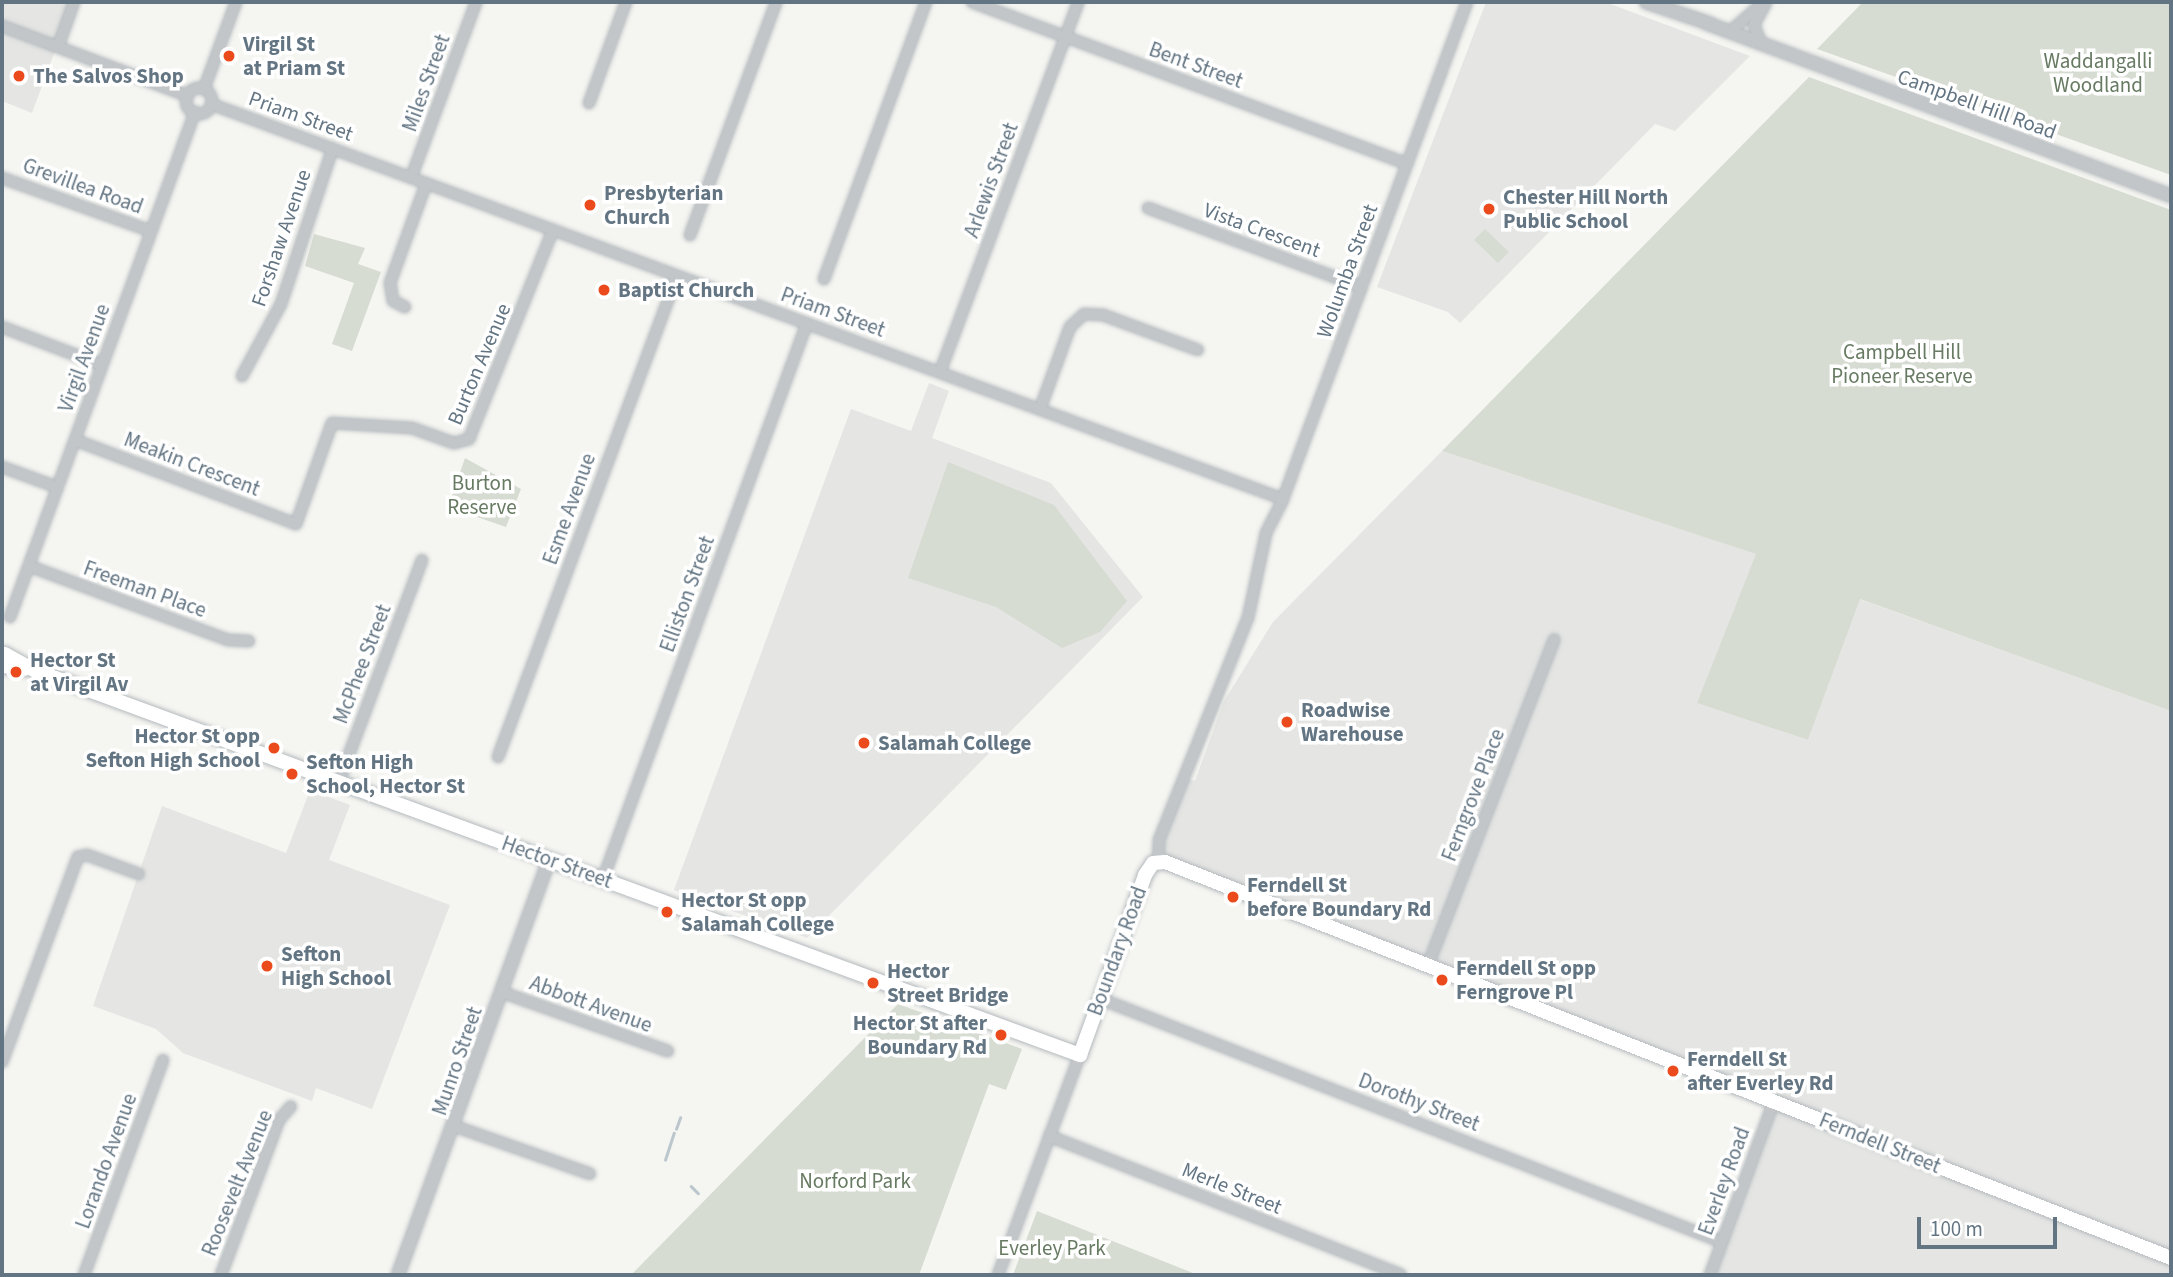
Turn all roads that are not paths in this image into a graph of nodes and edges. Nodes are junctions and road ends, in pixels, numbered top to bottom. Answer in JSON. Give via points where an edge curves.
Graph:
{"nodes":[{"id":1,"x":74,"y":2,"type":"edge"},
{"id":2,"x":236,"y":2,"type":"edge"},
{"id":3,"x":476,"y":2,"type":"edge"},
{"id":4,"x":626,"y":2,"type":"edge"},
{"id":5,"x":776,"y":2,"type":"edge"},
{"id":6,"x":926,"y":2,"type":"edge"},
{"id":7,"x":972,"y":2,"type":"edge"},
{"id":8,"x":1078,"y":2,"type":"edge"},
{"id":9,"x":1467,"y":2,"type":"edge"},
{"id":10,"x":1646,"y":2,"type":"edge"},
{"id":11,"x":1765,"y":2,"type":"edge"},
{"id":12,"x":1706,"y":23,"type":"junction"},
{"id":13,"x":2,"y":26,"type":"edge"},
{"id":14,"x":1732,"y":29,"type":"junction"},
{"id":15,"x":1065,"y":37,"type":"junction"},
{"id":16,"x":1765,"y":44,"type":"junction"},
{"id":17,"x":58,"y":47,"type":"junction"},
{"id":18,"x":204,"y":89,"type":"junction"},
{"id":19,"x":188,"y":96,"type":"junction"},
{"id":20,"x":589,"y":103,"type":"dead end"},
{"id":21,"x":211,"y":104,"type":"junction"},
{"id":22,"x":195,"y":113,"type":"junction"},
{"id":23,"x":333,"y":148,"type":"junction"},
{"id":24,"x":1407,"y":164,"type":"junction"},
{"id":25,"x":2,"y":178,"type":"edge"},
{"id":26,"x":411,"y":178,"type":"junction"},
{"id":27,"x":426,"y":184,"type":"junction"},
{"id":28,"x":2171,"y":196,"type":"edge"},
{"id":29,"x":1149,"y":208,"type":"dead end"},
{"id":30,"x":553,"y":230,"type":"junction"},
{"id":31,"x":151,"y":231,"type":"junction"},
{"id":32,"x":690,"y":235,"type":"dead end"},
{"id":33,"x":677,"y":275,"type":"junction"},
{"id":34,"x":824,"y":279,"type":"dead end"},
{"id":35,"x":1361,"y":288,"type":"junction"},
{"id":36,"x":405,"y":307,"type":"dead end"},
{"id":37,"x":807,"y":323,"type":"junction"},
{"id":38,"x":2,"y":327,"type":"edge"},
{"id":39,"x":1198,"y":350,"type":"dead end"},
{"id":40,"x":102,"y":365,"type":"junction"},
{"id":41,"x":940,"y":372,"type":"junction"},
{"id":42,"x":242,"y":376,"type":"dead end"},
{"id":43,"x":1040,"y":409,"type":"junction"},
{"id":44,"x":75,"y":440,"type":"junction"},
{"id":45,"x":2,"y":467,"type":"edge"},
{"id":46,"x":57,"y":487,"type":"junction"},
{"id":47,"x":1283,"y":499,"type":"junction"},
{"id":48,"x":296,"y":523,"type":"joint"},
{"id":49,"x":1260,"y":552,"type":"joint"},
{"id":50,"x":422,"y":560,"type":"dead end"},
{"id":51,"x":29,"y":566,"type":"junction"},
{"id":52,"x":10,"y":617,"type":"dead end"},
{"id":53,"x":249,"y":640,"type":"dead end"},
{"id":54,"x":1554,"y":640,"type":"dead end"},
{"id":55,"x":3,"y":659,"type":"edge"},
{"id":56,"x":498,"y":757,"type":"dead end"},
{"id":57,"x":339,"y":782,"type":"junction"},
{"id":58,"x":549,"y":860,"type":"junction"},
{"id":59,"x":1158,"y":862,"type":"junction"},
{"id":60,"x":138,"y":874,"type":"dead end"},
{"id":61,"x":603,"y":879,"type":"junction"},
{"id":62,"x":1428,"y":965,"type":"junction"},
{"id":63,"x":501,"y":992,"type":"junction"},
{"id":64,"x":1101,"y":999,"type":"junction"},
{"id":65,"x":668,"y":1051,"type":"dead end"},
{"id":66,"x":1080,"y":1055,"type":"junction"},
{"id":67,"x":163,"y":1060,"type":"dead end"},
{"id":68,"x":2,"y":1062,"type":"edge"},
{"id":69,"x":1774,"y":1101,"type":"junction"},
{"id":70,"x":291,"y":1106,"type":"dead end"},
{"id":71,"x":454,"y":1126,"type":"junction"},
{"id":72,"x":1049,"y":1136,"type":"junction"},
{"id":73,"x":590,"y":1174,"type":"dead end"},
{"id":74,"x":1723,"y":1242,"type":"junction"},
{"id":75,"x":2171,"y":1258,"type":"edge"},
{"id":76,"x":84,"y":1275,"type":"edge"},
{"id":77,"x":221,"y":1275,"type":"edge"},
{"id":78,"x":398,"y":1275,"type":"edge"},
{"id":79,"x":998,"y":1275,"type":"edge"},
{"id":80,"x":1401,"y":1275,"type":"edge"},
{"id":81,"x":1710,"y":1275,"type":"edge"}],
"edges":[{"from":1,"to":17,"type":"street"},
{"from":2,"to":18,"type":"street"},
{"from":3,"to":26,"type":"street","name":"Miles Street"},
{"from":4,"to":20,"type":"street"},
{"from":5,"to":32,"type":"street"},
{"from":6,"to":34,"type":"street"},
{"from":7,"to":15,"type":"street","name":"Bent Street"},
{"from":8,"to":15,"type":"street","name":"Arlewis Street"},
{"from":9,"to":24,"type":"street","name":"Wolumba Street"},
{"from":10,"to":12,"type":"street","name":"Campbell Hill Road"},
{"from":11,"to":14,"type":"street"},
{"from":11,"to":16,"type":"street","via":[[1754,25]]},
{"from":12,"to":14,"type":"street","name":"Campbell Hill Road"},
{"from":12,"to":16,"type":"street","name":"Campbell Hill Road"},
{"from":13,"to":17,"type":"street"},
{"from":14,"to":16,"type":"street","name":"Campbell Hill Road"},
{"from":15,"to":24,"type":"street","name":"Bent Street"},
{"from":15,"to":41,"type":"street","name":"Arlewis Street"},
{"from":16,"to":28,"type":"street","name":"Campbell Hill Road"},
{"from":17,"to":19,"type":"street"},
{"from":18,"to":19,"type":"street","via":[[195,88]]},
{"from":18,"to":21,"type":"street"},
{"from":19,"to":22,"type":"street","via":[[187,104]]},
{"from":21,"to":22,"type":"street","via":[[206,111]]},
{"from":21,"to":23,"type":"street","name":"Priam Street"},
{"from":22,"to":31,"type":"street","name":"Virgil Avenue"},
{"from":23,"to":26,"type":"street","name":"Priam Street"},
{"from":23,"to":42,"type":"street","name":"Forshaw Avenue","via":[[281,304]]},
{"from":24,"to":35,"type":"street","name":"Wolumba Street"},
{"from":25,"to":31,"type":"street","name":"Grevillea Road"},
{"from":26,"to":27,"type":"street","name":"Priam Street"},
{"from":27,"to":30,"type":"street","name":"Priam Street"},
{"from":27,"to":36,"type":"street","via":[[390,283],[393,300]]},
{"from":29,"to":35,"type":"street","name":"Vista Crescent"},
{"from":30,"to":33,"type":"street","name":"Priam Street"},
{"from":30,"to":48,"type":"street","name":"Burton Avenue","via":[[469,439],[454,443],[412,428],[331,423]]},
{"from":31,"to":40,"type":"street","name":"Virgil Avenue"},
{"from":33,"to":37,"type":"street","name":"Priam Street"},
{"from":33,"to":56,"type":"street","name":"Esme Avenue"},
{"from":35,"to":47,"type":"street","name":"Wolumba Street"},
{"from":37,"to":41,"type":"street","name":"Priam Street"},
{"from":37,"to":61,"type":"street","name":"Elliston Street"},
{"from":38,"to":40,"type":"street"},
{"from":39,"to":43,"type":"street","via":[[1103,315],[1084,314],[1070,327]]},
{"from":40,"to":44,"type":"street","name":"Virgil Avenue"},
{"from":41,"to":43,"type":"street","name":"Priam Street"},
{"from":43,"to":47,"type":"street","name":"Priam Street"},
{"from":44,"to":46,"type":"street","name":"Virgil Avenue"},
{"from":44,"to":48,"type":"street","name":"Meakin Crescent"},
{"from":45,"to":46,"type":"street"},
{"from":46,"to":51,"type":"street","name":"Virgil Avenue"},
{"from":47,"to":49,"type":"street","name":"Wolumba Street"},
{"from":49,"to":59,"type":"street","name":"Boundary Road","via":[[1248,618],[1159,840]]},
{"from":50,"to":57,"type":"street","name":"McPhee Street"},
{"from":51,"to":52,"type":"street","name":"Virgil Avenue"},
{"from":51,"to":53,"type":"street","name":"Freeman Place","via":[[228,640]]},
{"from":54,"to":62,"type":"street","name":"Ferngrove Place"},
{"from":55,"to":57,"type":"main road","name":"Hector Street"},
{"from":57,"to":58,"type":"main road","name":"Hector Street"},
{"from":58,"to":61,"type":"main road","name":"Hector Street"},
{"from":58,"to":63,"type":"street","name":"Munro Street"},
{"from":59,"to":62,"type":"main road","name":"Ferndell Street"},
{"from":59,"to":64,"type":"main road","name":"Boundary Road","via":[[1145,875]]},
{"from":60,"to":68,"type":"street","via":[[85,854],[78,857]]},
{"from":61,"to":66,"type":"main road","name":"Hector Street"},
{"from":62,"to":69,"type":"main road","name":"Ferndell Street"},
{"from":63,"to":65,"type":"street","name":"Abbott Avenue"},
{"from":63,"to":71,"type":"street","name":"Munro Street"},
{"from":64,"to":66,"type":"main road","name":"Boundary Road"},
{"from":64,"to":74,"type":"street","name":"Dorothy Street"},
{"from":66,"to":72,"type":"street","name":"Boundary Road"},
{"from":67,"to":76,"type":"street","name":"Lorando Avenue"},
{"from":69,"to":74,"type":"street","name":"Everley Road"},
{"from":69,"to":75,"type":"main road","name":"Ferndell Street"},
{"from":70,"to":77,"type":"street","name":"Roosevelt Avenue","via":[[279,1120]]},
{"from":71,"to":73,"type":"street"},
{"from":71,"to":78,"type":"street","name":"Munro Street"},
{"from":72,"to":79,"type":"street","name":"Boundary Road"},
{"from":72,"to":80,"type":"street","name":"Merle Street"},
{"from":74,"to":81,"type":"street","name":"Everley Road"}]}
